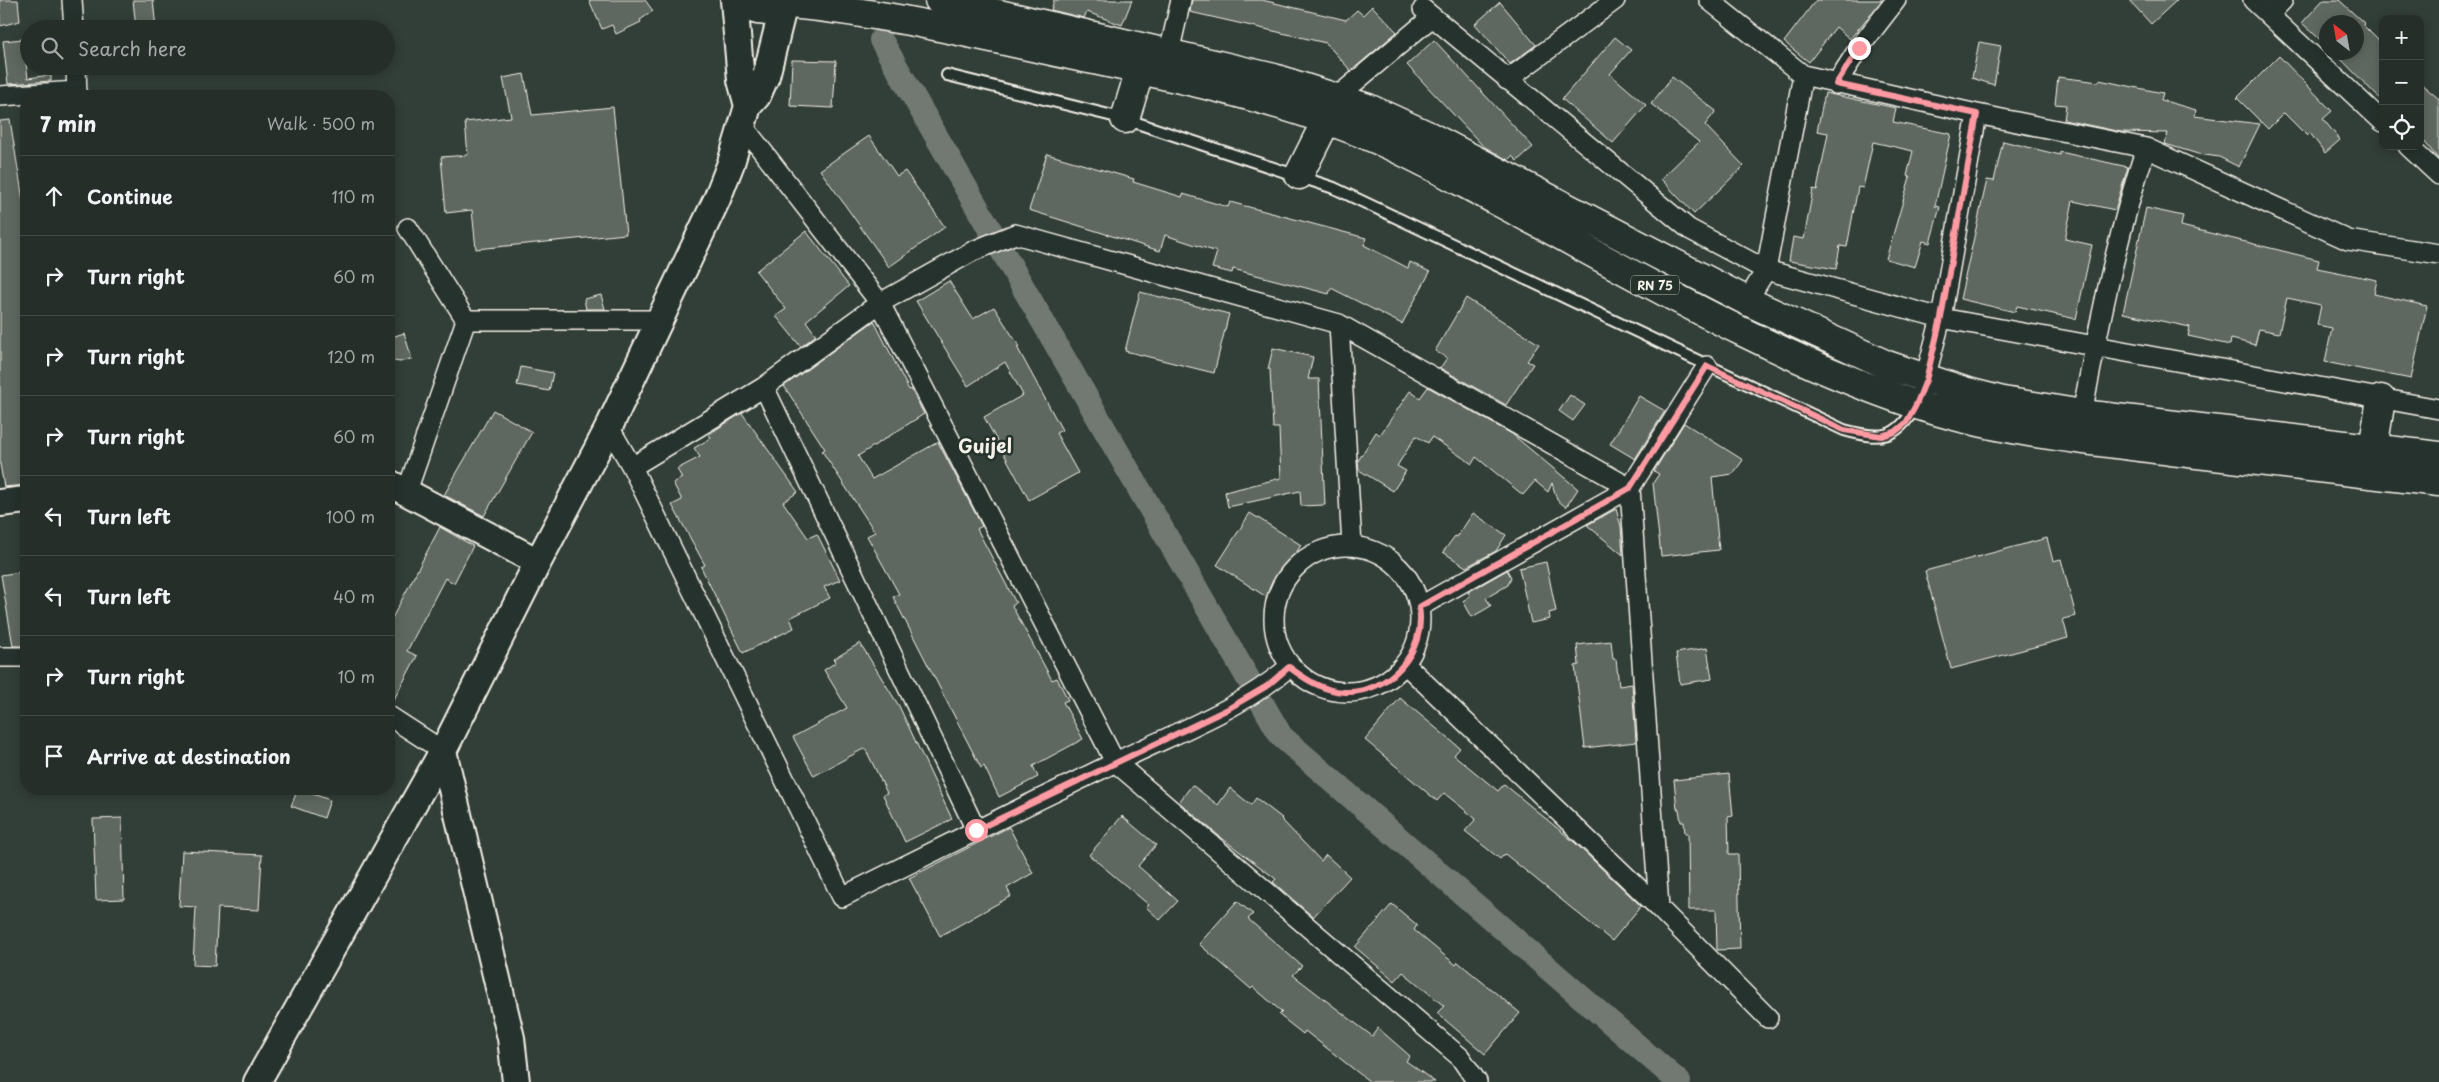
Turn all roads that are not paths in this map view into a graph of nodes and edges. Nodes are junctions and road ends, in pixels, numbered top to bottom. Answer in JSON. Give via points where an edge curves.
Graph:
{"nodes":[{"id":1,"x":72,"y":0,"type":"edge"},
{"id":2,"x":736,"y":0,"type":"edge"},
{"id":3,"x":939,"y":0,"type":"edge"},
{"id":4,"x":1180,"y":0,"type":"edge"},
{"id":5,"x":1615,"y":0,"type":"edge"},
{"id":6,"x":1709,"y":0,"type":"edge"},
{"id":7,"x":1896,"y":0,"type":"edge"},
{"id":8,"x":2253,"y":0,"type":"edge"},
{"id":9,"x":2283,"y":0,"type":"edge"},
{"id":10,"x":789,"y":4,"type":"edge"},
{"id":11,"x":1426,"y":7,"type":"edge"},
{"id":12,"x":2269,"y":15,"type":"junction"},
{"id":13,"x":73,"y":20,"type":"edge"},
{"id":14,"x":1168,"y":53,"type":"junction"},
{"id":15,"x":1140,"y":70,"type":"junction"},
{"id":16,"x":1803,"y":74,"type":"junction"},
{"id":17,"x":76,"y":75,"type":"edge"},
{"id":18,"x":947,"y":75,"type":"dead end"},
{"id":19,"x":1508,"y":80,"type":"junction"},
{"id":20,"x":1836,"y":84,"type":"junction"},
{"id":21,"x":77,"y":90,"type":"edge"},
{"id":22,"x":20,"y":95,"type":"edge"},
{"id":23,"x":0,"y":96,"type":"edge"},
{"id":24,"x":1332,"y":109,"type":"junction"},
{"id":25,"x":1977,"y":114,"type":"junction"},
{"id":26,"x":745,"y":116,"type":"junction"},
{"id":27,"x":2379,"y":118,"type":"edge"},
{"id":28,"x":1125,"y":120,"type":"junction"},
{"id":29,"x":2146,"y":148,"type":"junction"},
{"id":30,"x":2412,"y":150,"type":"edge"},
{"id":31,"x":1299,"y":175,"type":"junction"},
{"id":32,"x":2439,"y":175,"type":"edge"},
{"id":33,"x":408,"y":228,"type":"dead end"},
{"id":34,"x":2439,"y":254,"type":"edge"},
{"id":35,"x":1766,"y":270,"type":"junction"},
{"id":36,"x":1748,"y":301,"type":"junction"},
{"id":37,"x":880,"y":304,"type":"junction"},
{"id":38,"x":1941,"y":318,"type":"junction"},
{"id":39,"x":466,"y":320,"type":"junction"},
{"id":40,"x":661,"y":320,"type":"junction"},
{"id":41,"x":1340,"y":324,"type":"junction"},
{"id":42,"x":2094,"y":348,"type":"junction"},
{"id":43,"x":1707,"y":366,"type":"junction"},
{"id":44,"x":1926,"y":380,"type":"junction"},
{"id":45,"x":764,"y":387,"type":"junction"},
{"id":46,"x":2381,"y":399,"type":"junction"},
{"id":47,"x":1916,"y":405,"type":"junction"},
{"id":48,"x":2439,"y":409,"type":"edge"},
{"id":49,"x":2082,"y":414,"type":"junction"},
{"id":50,"x":609,"y":428,"type":"junction"},
{"id":51,"x":2373,"y":449,"type":"junction"},
{"id":52,"x":2439,"y":456,"type":"edge"},
{"id":53,"x":632,"y":467,"type":"junction"},
{"id":54,"x":2439,"y":482,"type":"edge"},
{"id":55,"x":398,"y":487,"type":"edge"},
{"id":56,"x":1630,"y":488,"type":"junction"},
{"id":57,"x":20,"y":501,"type":"edge"},
{"id":58,"x":0,"y":503,"type":"edge"},
{"id":59,"x":1352,"y":546,"type":"junction"},
{"id":60,"x":538,"y":562,"type":"junction"},
{"id":61,"x":1419,"y":607,"type":"junction"},
{"id":62,"x":0,"y":657,"type":"edge"},
{"id":63,"x":20,"y":657,"type":"edge"},
{"id":64,"x":1406,"y":664,"type":"junction"},
{"id":65,"x":1289,"y":667,"type":"junction"},
{"id":66,"x":395,"y":720,"type":"edge"},
{"id":67,"x":443,"y":751,"type":"junction"},
{"id":68,"x":1115,"y":762,"type":"junction"},
{"id":69,"x":976,"y":830,"type":"junction"},
{"id":70,"x":1659,"y":908,"type":"junction"},
{"id":71,"x":1768,"y":1018,"type":"dead end"},
{"id":72,"x":257,"y":1082,"type":"edge"},
{"id":73,"x":516,"y":1082,"type":"edge"},
{"id":74,"x":1477,"y":1082,"type":"edge"}],
"edges":[{"from":1,"to":13,"type":"street"},
{"from":2,"to":10,"type":"main road","via":[[757,10],[770,11]]},
{"from":2,"to":26,"type":"main road"},
{"from":3,"to":14,"type":"main road","number":"RN 75"},
{"from":4,"to":14,"type":"street"},
{"from":5,"to":19,"type":"street"},
{"from":6,"to":16,"type":"street"},
{"from":7,"to":20,"type":"street"},
{"from":8,"to":12,"type":"street"},
{"from":9,"to":12,"type":"street"},
{"from":10,"to":15,"type":"main road","number":"RN 75","via":[[890,17]]},
{"from":10,"to":26,"type":"main road","via":[[766,76]]},
{"from":11,"to":19,"type":"street"},
{"from":11,"to":24,"type":"street"},
{"from":12,"to":27,"type":"street"},
{"from":14,"to":24,"type":"main road","number":"RN 75","via":[[1274,78]]},
{"from":15,"to":24,"type":"main road","number":"RN 75","via":[[1270,103]]},
{"from":15,"to":28,"type":"main road"},
{"from":16,"to":20,"type":"street"},
{"from":16,"to":35,"type":"street"},
{"from":17,"to":21,"type":"street"},
{"from":18,"to":28,"type":"lane"},
{"from":19,"to":35,"type":"street","via":[[1688,229]]},
{"from":20,"to":25,"type":"street"},
{"from":22,"to":23,"type":"street"},
{"from":24,"to":31,"type":"main road"},
{"from":24,"to":36,"type":"main road","number":"RN 75","via":[[1427,135]]},
{"from":24,"to":47,"type":"main road","number":"RN 75","via":[[1735,328]]},
{"from":25,"to":29,"type":"street"},
{"from":25,"to":38,"type":"street"},
{"from":26,"to":37,"type":"street"},
{"from":26,"to":40,"type":"main road","via":[[717,200]]},
{"from":28,"to":31,"type":"lane"},
{"from":29,"to":34,"type":"street","via":[[2348,240]]},
{"from":29,"to":42,"type":"street","via":[[2131,191]]},
{"from":30,"to":32,"type":"street"},
{"from":31,"to":43,"type":"lane","via":[[1364,202]]},
{"from":33,"to":39,"type":"street"},
{"from":35,"to":36,"type":"street"},
{"from":35,"to":38,"type":"street"},
{"from":36,"to":44,"type":"main road","number":"RN 75","via":[[1849,349]]},
{"from":37,"to":41,"type":"street","via":[[973,251],[1015,234]]},
{"from":37,"to":45,"type":"street"},
{"from":37,"to":68,"type":"street"},
{"from":38,"to":42,"type":"street"},
{"from":38,"to":44,"type":"street"},
{"from":39,"to":40,"type":"street"},
{"from":39,"to":55,"type":"street"},
{"from":40,"to":50,"type":"main road"},
{"from":41,"to":56,"type":"street"},
{"from":41,"to":59,"type":"street"},
{"from":42,"to":46,"type":"street"},
{"from":42,"to":49,"type":"street"},
{"from":43,"to":47,"type":"lane","via":[[1831,426],[1856,434],[1881,436],[1895,432],[1906,423]]},
{"from":43,"to":56,"type":"street"},
{"from":44,"to":47,"type":"street"},
{"from":44,"to":49,"type":"main road","number":"RN 75","via":[[2003,401]]},
{"from":45,"to":53,"type":"street"},
{"from":45,"to":69,"type":"street"},
{"from":46,"to":48,"type":"street"},
{"from":46,"to":51,"type":"main road"},
{"from":47,"to":54,"type":"main road","number":"RN 75","via":[[1971,421],[2035,434]]},
{"from":49,"to":51,"type":"main road","number":"RN 75"},
{"from":50,"to":53,"type":"street"},
{"from":50,"to":60,"type":"main road"},
{"from":51,"to":52,"type":"main road","number":"RN 75"},
{"from":53,"to":69,"type":"street","via":[[842,897]]},
{"from":55,"to":60,"type":"main road"},
{"from":56,"to":61,"type":"street"},
{"from":56,"to":70,"type":"street"},
{"from":57,"to":58,"type":"main road"},
{"from":59,"to":61,"type":"street","via":[[1363,546],[1386,556],[1404,572],[1417,593]]},
{"from":59,"to":65,"type":"street","via":[[1339,545],[1315,552],[1295,567],[1281,587],[1274,611],[1275,635]]},
{"from":60,"to":67,"type":"main road"},
{"from":61,"to":64,"type":"street","via":[[1421,618],[1417,642]]},
{"from":62,"to":63,"type":"street"},
{"from":64,"to":65,"type":"street","via":[[1388,680],[1367,689],[1344,692],[1320,687]]},
{"from":64,"to":70,"type":"street"},
{"from":65,"to":68,"type":"street","via":[[1267,686],[1226,710]]},
{"from":66,"to":67,"type":"street"},
{"from":67,"to":72,"type":"main road"},
{"from":67,"to":73,"type":"main road","via":[[511,1038]]},
{"from":68,"to":69,"type":"street"},
{"from":68,"to":74,"type":"street","via":[[1460,1057]]},
{"from":70,"to":71,"type":"street"}]}
